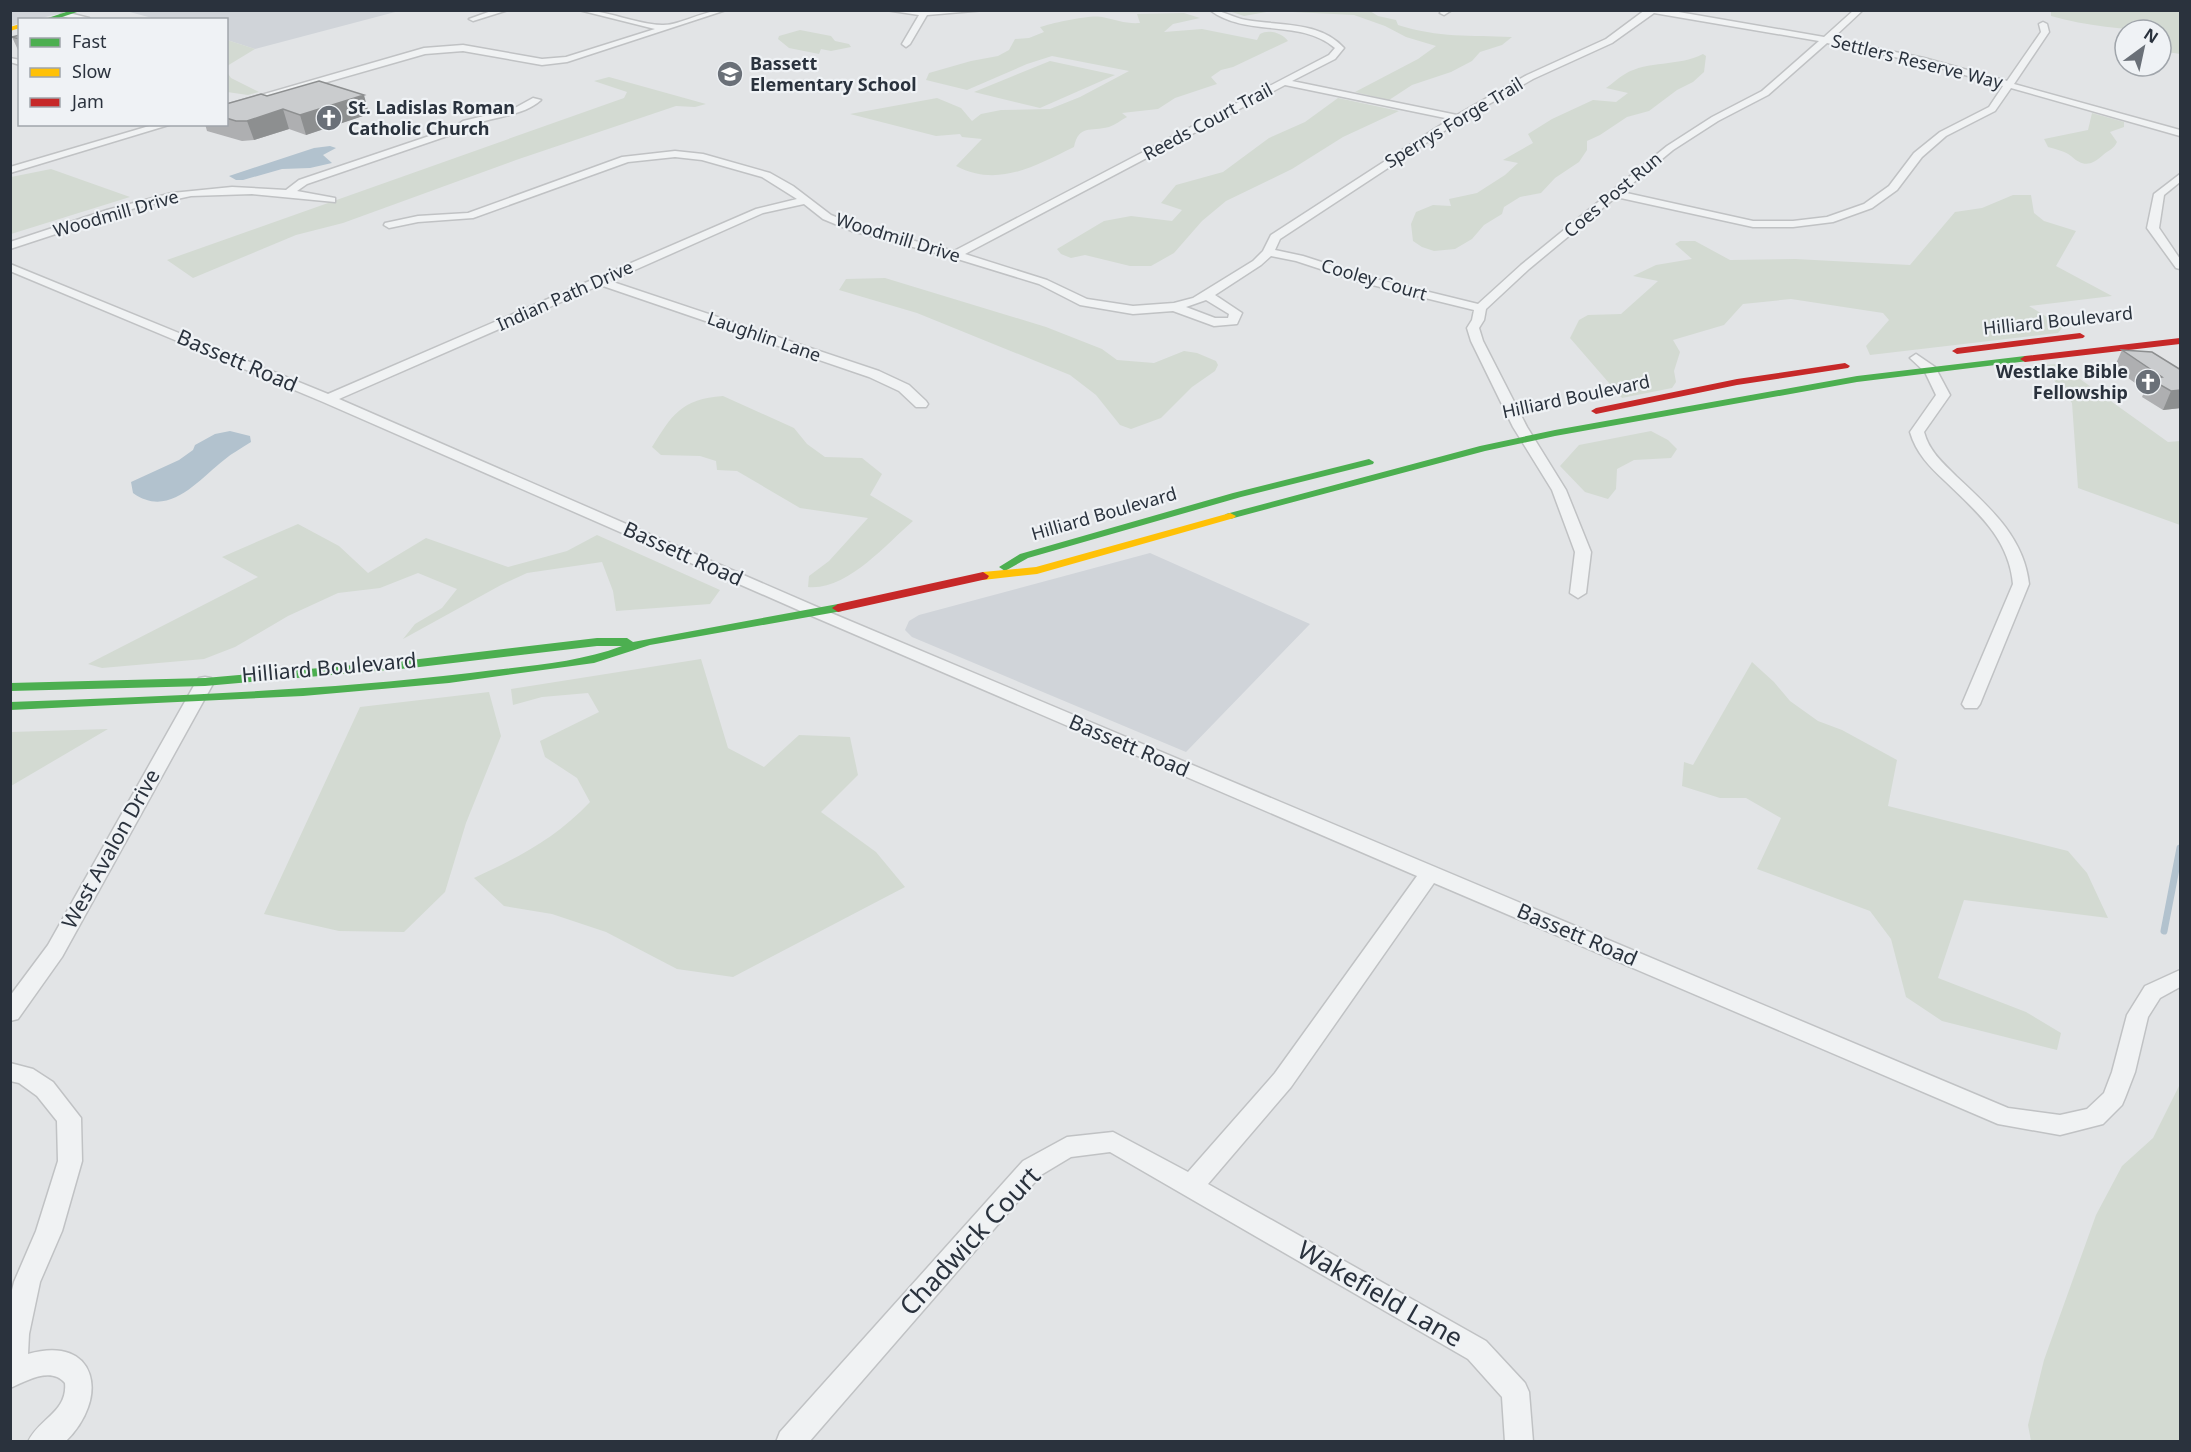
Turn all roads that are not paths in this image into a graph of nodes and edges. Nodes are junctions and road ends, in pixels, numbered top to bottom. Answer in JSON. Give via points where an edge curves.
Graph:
{"nodes":[{"id":1,"x":80,"y":10,"type":"edge"},
{"id":2,"x":504,"y":10,"type":"edge"},
{"id":3,"x":583,"y":10,"type":"edge"},
{"id":4,"x":722,"y":10,"type":"edge"},
{"id":5,"x":890,"y":10,"type":"edge"},
{"id":6,"x":981,"y":10,"type":"edge"},
{"id":7,"x":1214,"y":10,"type":"edge"},
{"id":8,"x":1859,"y":10,"type":"edge"},
{"id":9,"x":1651,"y":11,"type":"edge"},
{"id":10,"x":924,"y":13,"type":"junction"},
{"id":11,"x":65,"y":14,"type":"junction"},
{"id":12,"x":52,"y":18,"type":"edge"},
{"id":13,"x":79,"y":18,"type":"edge"},
{"id":14,"x":473,"y":19,"type":"dead end"},
{"id":15,"x":2043,"y":24,"type":"dead end"},
{"id":16,"x":665,"y":28,"type":"junction"},
{"id":17,"x":1826,"y":40,"type":"junction"},
{"id":18,"x":906,"y":44,"type":"dead end"},
{"id":19,"x":1282,"y":82,"type":"junction"},
{"id":20,"x":2008,"y":84,"type":"junction"},
{"id":21,"x":536,"y":100,"type":"dead end"},
{"id":22,"x":228,"y":107,"type":"edge"},
{"id":23,"x":1458,"y":118,"type":"junction"},
{"id":24,"x":161,"y":126,"type":"edge"},
{"id":25,"x":2181,"y":133,"type":"edge"},
{"id":26,"x":10,"y":170,"type":"edge"},
{"id":27,"x":2181,"y":177,"type":"edge"},
{"id":28,"x":288,"y":194,"type":"junction"},
{"id":29,"x":1615,"y":194,"type":"junction"},
{"id":30,"x":331,"y":200,"type":"dead end"},
{"id":31,"x":804,"y":201,"type":"junction"},
{"id":32,"x":389,"y":225,"type":"dead end"},
{"id":33,"x":10,"y":246,"type":"edge"},
{"id":34,"x":1268,"y":252,"type":"junction"},
{"id":35,"x":955,"y":255,"type":"junction"},
{"id":36,"x":2181,"y":266,"type":"edge"},
{"id":37,"x":10,"y":267,"type":"edge"},
{"id":38,"x":600,"y":281,"type":"junction"},
{"id":39,"x":1206,"y":295,"type":"junction"},
{"id":40,"x":1174,"y":306,"type":"junction"},
{"id":41,"x":1480,"y":308,"type":"junction"},
{"id":42,"x":2181,"y":328,"type":"edge"},
{"id":43,"x":2148,"y":330,"type":"dead end"},
{"id":44,"x":2092,"y":335,"type":"dead end"},
{"id":45,"x":2181,"y":341,"type":"edge"},
{"id":46,"x":1916,"y":358,"type":"joint"},
{"id":47,"x":1936,"y":359,"type":"junction"},
{"id":48,"x":328,"y":399,"type":"junction"},
{"id":49,"x":921,"y":404,"type":"dead end"},
{"id":50,"x":1523,"y":432,"type":"junction"},
{"id":51,"x":1423,"y":450,"type":"dead end"},
{"id":52,"x":1388,"y":458,"type":"dead end"},
{"id":53,"x":996,"y":573,"type":"junction"},
{"id":54,"x":1578,"y":593,"type":"dead end"},
{"id":55,"x":818,"y":613,"type":"junction"},
{"id":56,"x":647,"y":642,"type":"junction"},
{"id":57,"x":205,"y":681,"type":"junction"},
{"id":58,"x":10,"y":687,"type":"edge"},
{"id":59,"x":194,"y":699,"type":"junction"},
{"id":60,"x":1971,"y":704,"type":"dead end"},
{"id":61,"x":10,"y":706,"type":"edge"},
{"id":62,"x":1430,"y":873,"type":"junction"},
{"id":63,"x":2181,"y":978,"type":"edge"},
{"id":64,"x":10,"y":1013,"type":"edge"},
{"id":65,"x":10,"y":1072,"type":"edge"},
{"id":66,"x":1192,"y":1185,"type":"junction"},
{"id":67,"x":12,"y":1373,"type":"edge"},
{"id":68,"x":49,"y":1439,"type":"edge"},
{"id":69,"x":790,"y":1442,"type":"edge"},
{"id":70,"x":1519,"y":1442,"type":"edge"}],
"edges":[{"from":1,"to":11,"type":"main road"},
{"from":2,"to":14,"type":"street"},
{"from":3,"to":16,"type":"street"},
{"from":4,"to":16,"type":"street"},
{"from":5,"to":10,"type":"street"},
{"from":6,"to":10,"type":"street"},
{"from":7,"to":19,"type":"street","name":"Reeds Court Trail","via":[[1239,20],[1317,34],[1334,40],[1340,48],[1332,57]]},
{"from":8,"to":17,"type":"street","name":"Coes Post Run"},
{"from":9,"to":17,"type":"street","name":"Settlers Reserve Way"},
{"from":9,"to":23,"type":"street","name":"Sperrys Forge Trail","via":[[1609,41],[1530,77]]},
{"from":10,"to":18,"type":"street"},
{"from":11,"to":12,"type":"main road"},
{"from":11,"to":13,"type":"street"},
{"from":15,"to":20,"type":"street","via":[[2044,32]]},
{"from":16,"to":22,"type":"street","via":[[592,52],[542,62],[470,48],[424,51]]},
{"from":17,"to":20,"type":"street","name":"Settlers Reserve Way"},
{"from":17,"to":29,"type":"street","name":"Coes Post Run","via":[[1765,93],[1670,148]]},
{"from":19,"to":23,"type":"street"},
{"from":19,"to":35,"type":"street","name":"Reeds Court Trail"},
{"from":20,"to":25,"type":"street","name":"Settlers Reserve Way"},
{"from":20,"to":29,"type":"street","via":[[1992,109],[1943,134],[1918,155],[1893,188],[1868,206],[1829,220],[1753,224]]},
{"from":21,"to":28,"type":"street","via":[[516,111],[466,123],[456,130],[303,182]]},
{"from":23,"to":34,"type":"street","name":"Sperrys Forge Trail","via":[[1275,237]]},
{"from":24,"to":26,"type":"street"},
{"from":27,"to":36,"type":"street","via":[[2159,195],[2153,228]]},
{"from":28,"to":30,"type":"street","name":"Woodmill Drive"},
{"from":28,"to":33,"type":"street","name":"Woodmill Drive","via":[[221,191],[172,196]]},
{"from":29,"to":41,"type":"street","name":"Coes Post Run"},
{"from":31,"to":32,"type":"street","name":"Woodmill Drive","via":[[766,175],[703,157],[675,154],[626,159],[469,216]]},
{"from":31,"to":35,"type":"street","name":"Woodmill Drive","via":[[827,217],[856,229]]},
{"from":31,"to":38,"type":"street","name":"Indian Path Drive","via":[[760,211]]},
{"from":34,"to":39,"type":"street","name":"Sperrys Forge Trail"},
{"from":34,"to":41,"type":"street","name":"Cooley Court"},
{"from":35,"to":40,"type":"street","name":"Woodmill Drive","via":[[1043,282],[1084,302],[1133,310]]},
{"from":37,"to":48,"type":"street","name":"Bassett Road"},
{"from":38,"to":48,"type":"street","name":"Indian Path Drive"},
{"from":38,"to":49,"type":"street","name":"Laughlin Lane","via":[[874,374],[904,388]]},
{"from":39,"to":40,"type":"street","name":"Woodmill Drive"},
{"from":39,"to":40,"type":"street","via":[[1236,313],[1233,321],[1214,322]]},
{"from":41,"to":50,"type":"street","via":[[1473,328]]},
{"from":42,"to":43,"type":"main road","name":"Hilliard Boulevard"},
{"from":44,"to":47,"type":"main road","name":"Hilliard Boulevard","via":[[1997,345]]},
{"from":45,"to":47,"type":"main road","name":"Hilliard Boulevard"},
{"from":46,"to":47,"type":"street"},
{"from":46,"to":50,"type":"main road","name":"Hilliard Boulevard","via":[[1737,382]]},
{"from":47,"to":50,"type":"main road","name":"Hilliard Boulevard","via":[[1857,379]]},
{"from":47,"to":60,"type":"street","via":[[1943,395],[1917,432],[1919,442],[1929,458],[1993,520],[2022,567],[2021,584]]},
{"from":48,"to":55,"type":"street","name":"Bassett Road"},
{"from":50,"to":51,"type":"main road","name":"Hilliard Boulevard"},
{"from":50,"to":53,"type":"main road","name":"Hilliard Boulevard","via":[[1037,570]]},
{"from":50,"to":54,"type":"street","via":[[1559,490],[1583,552]]},
{"from":52,"to":53,"type":"main road","name":"Hilliard Boulevard","via":[[1238,495],[1024,556]]},
{"from":53,"to":55,"type":"main road","name":"Hilliard Boulevard"},
{"from":55,"to":56,"type":"main road","name":"Hilliard Boulevard"},
{"from":55,"to":62,"type":"street","name":"Bassett Road"},
{"from":56,"to":57,"type":"main road","name":"Hilliard Boulevard","via":[[597,642],[411,664]]},
{"from":56,"to":59,"type":"main road","name":"Hilliard Boulevard","via":[[597,659],[507,671]]},
{"from":57,"to":58,"type":"main road","name":"Hilliard Boulevard"},
{"from":57,"to":59,"type":"street","name":"West Avalon Drive"},
{"from":59,"to":61,"type":"main road","name":"Hilliard Boulevard"},
{"from":59,"to":64,"type":"street","name":"West Avalon Drive","via":[[55,951]]},
{"from":62,"to":63,"type":"street","name":"Bassett Road","via":[[1972,1104],[2006,1117],[2050,1126],[2087,1122],[2105,1110],[2121,1083],[2144,1002],[2158,987]]},
{"from":62,"to":66,"type":"street","via":[[1283,1080]]},
{"from":65,"to":67,"type":"street","via":[[45,1089],[69,1118],[70,1161],[49,1231],[27,1282]]},
{"from":66,"to":69,"type":"street","name":"Chadwick Court","via":[[1113,1142],[1067,1147],[1032,1168]]},
{"from":66,"to":70,"type":"street","name":"Wakefield Lane","via":[[1477,1350],[1515,1392]]},
{"from":67,"to":68,"type":"street","via":[[56,1362],[72,1368],[79,1378],[75,1407]]}]}
